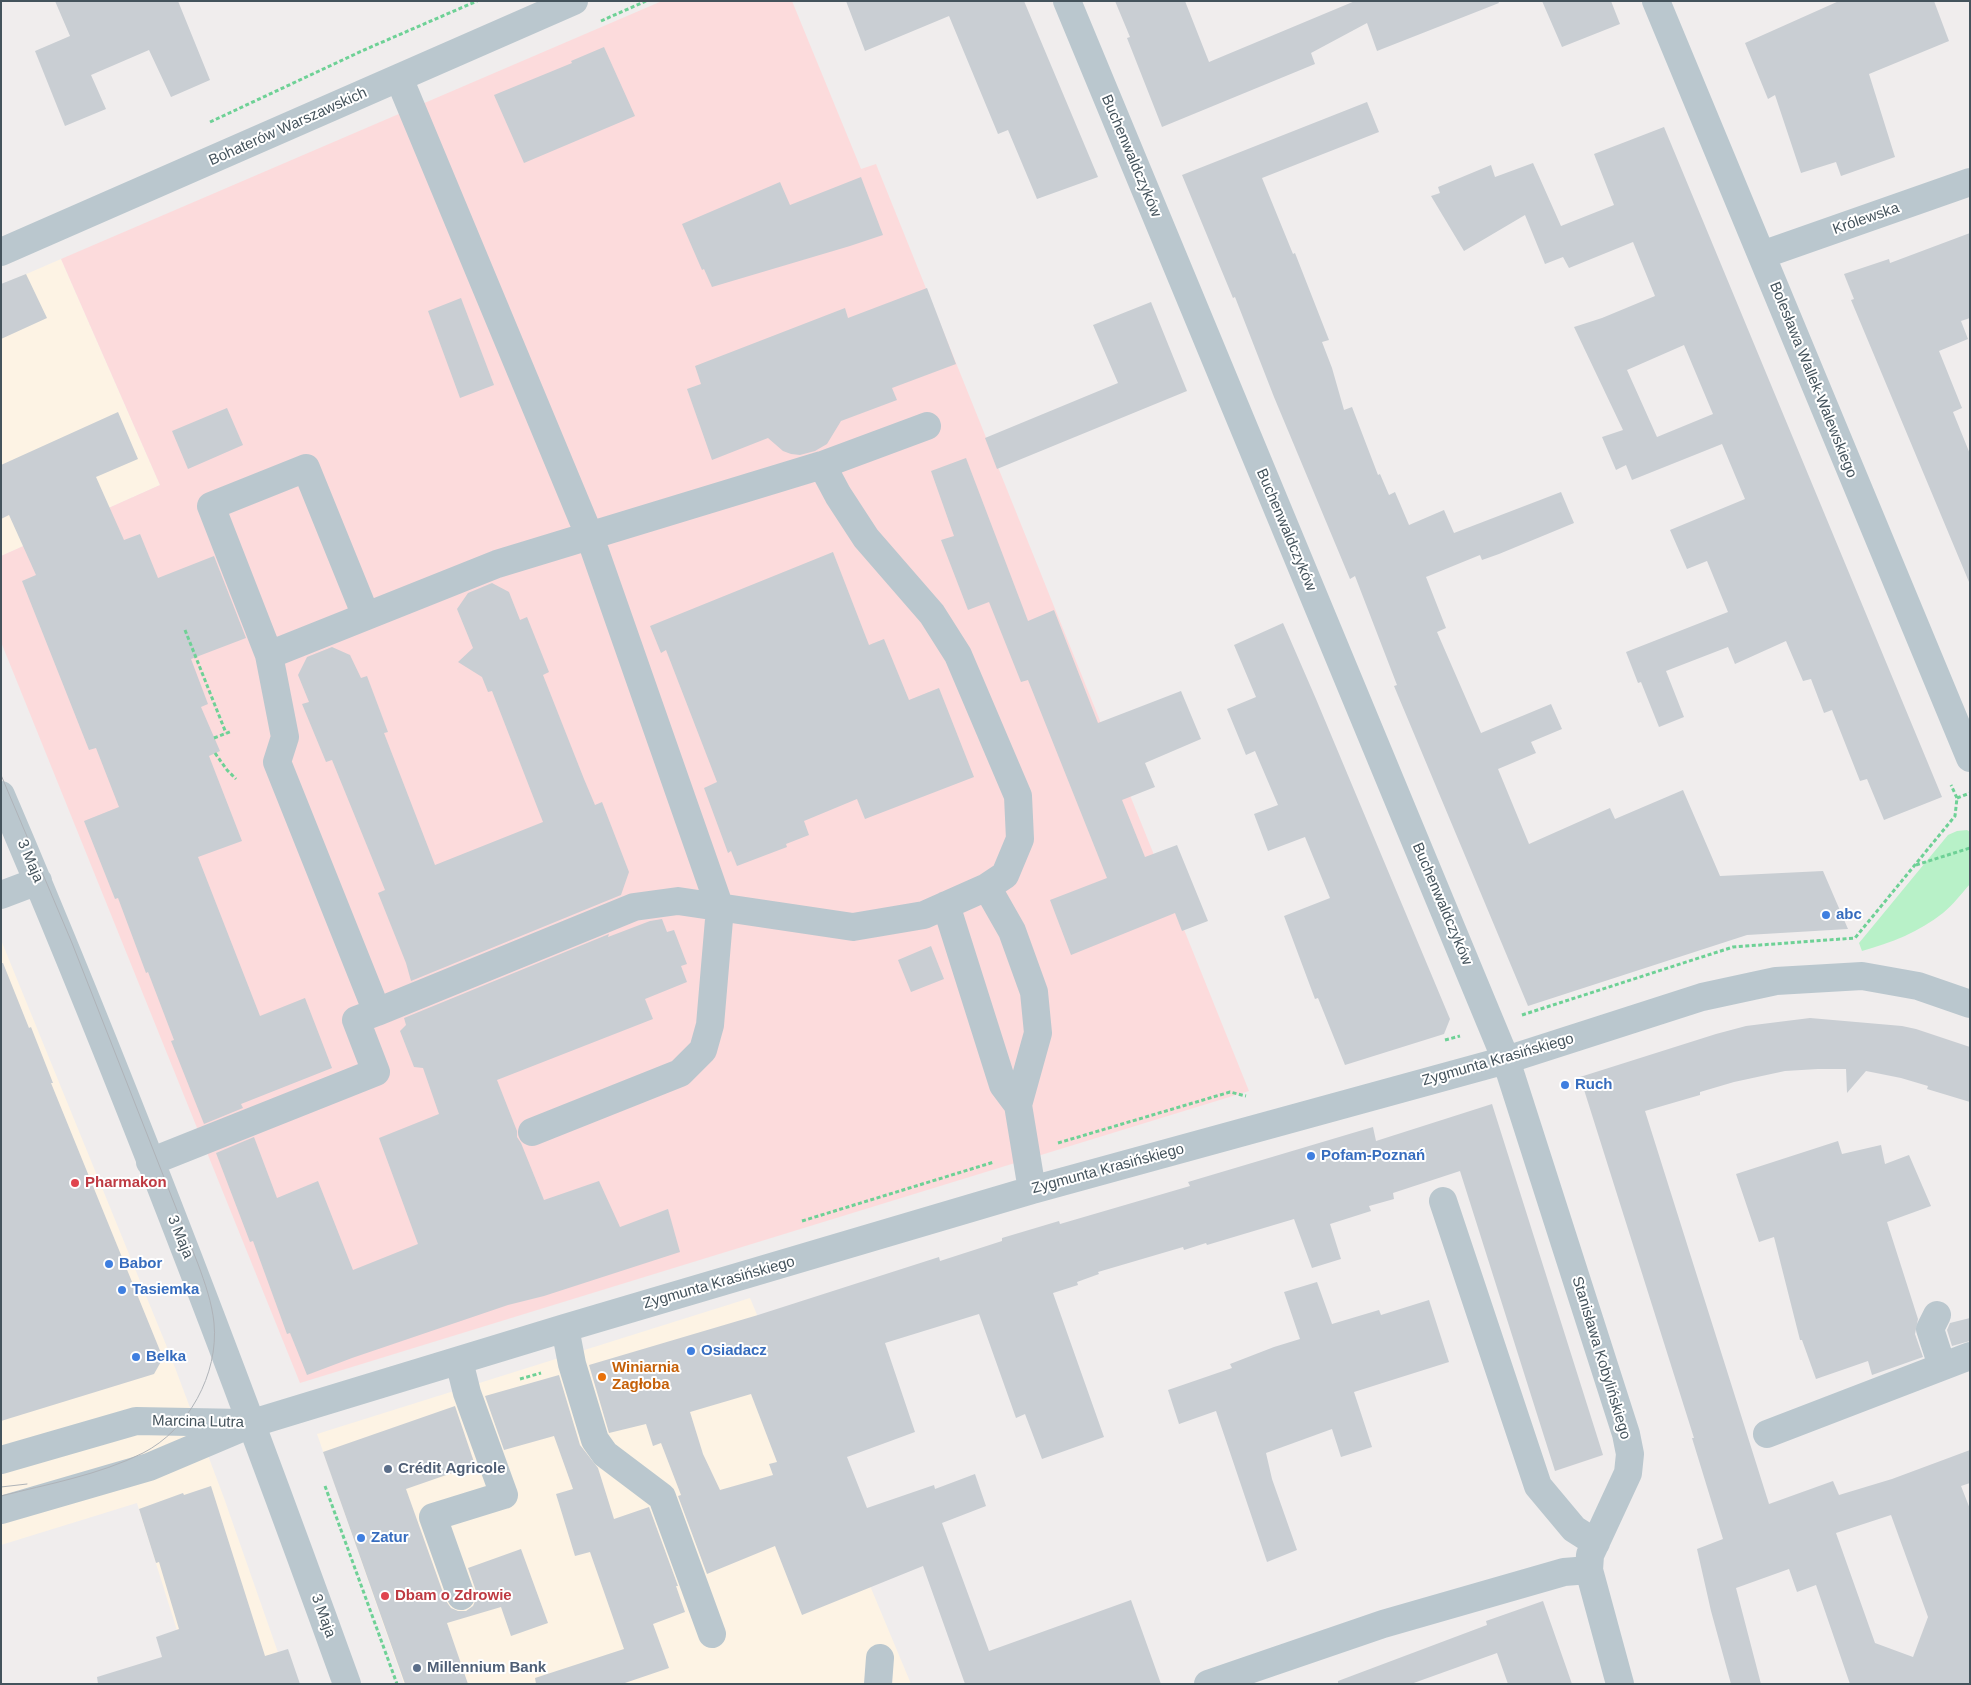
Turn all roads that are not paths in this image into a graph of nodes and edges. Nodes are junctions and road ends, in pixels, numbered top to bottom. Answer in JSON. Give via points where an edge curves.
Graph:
{"nodes":[{"id":1,"x":574,"y":1,"type":"edge"},
{"id":2,"x":1067,"y":1,"type":"edge"},
{"id":3,"x":1656,"y":1,"type":"edge"},
{"id":4,"x":399,"y":78,"type":"junction"},
{"id":5,"x":1970,"y":182,"type":"edge"},
{"id":6,"x":1,"y":252,"type":"edge"},
{"id":7,"x":1762,"y":255,"type":"junction"},
{"id":8,"x":928,"y":426,"type":"dead end"},
{"id":9,"x":822,"y":465,"type":"junction"},
{"id":10,"x":590,"y":537,"type":"junction"},
{"id":11,"x":366,"y":616,"type":"junction"},
{"id":12,"x":268,"y":655,"type":"junction"},
{"id":13,"x":1970,"y":758,"type":"edge"},
{"id":14,"x":1,"y":795,"type":"edge"},
{"id":15,"x":38,"y":881,"type":"junction"},
{"id":16,"x":987,"y":887,"type":"junction"},
{"id":17,"x":1,"y":895,"type":"edge"},
{"id":18,"x":946,"y":905,"type":"junction"},
{"id":19,"x":720,"y":908,"type":"junction"},
{"id":20,"x":1970,"y":1004,"type":"edge"},
{"id":21,"x":376,"y":1012,"type":"junction"},
{"id":22,"x":1506,"y":1060,"type":"junction"},
{"id":23,"x":1018,"y":1105,"type":"junction"},
{"id":24,"x":532,"y":1132,"type":"dead end"},
{"id":25,"x":150,"y":1162,"type":"junction"},
{"id":26,"x":1032,"y":1190,"type":"junction"},
{"id":27,"x":1443,"y":1202,"type":"dead end"},
{"id":28,"x":1937,"y":1315,"type":"dead end"},
{"id":29,"x":565,"y":1328,"type":"junction"},
{"id":30,"x":1970,"y":1356,"type":"edge"},
{"id":31,"x":459,"y":1361,"type":"junction"},
{"id":32,"x":1942,"y":1366,"type":"junction"},
{"id":33,"x":253,"y":1423,"type":"junction"},
{"id":34,"x":1767,"y":1434,"type":"dead end"},
{"id":35,"x":1,"y":1460,"type":"edge"},
{"id":36,"x":1,"y":1510,"type":"edge"},
{"id":37,"x":1596,"y":1543,"type":"junction"},
{"id":38,"x":1588,"y":1570,"type":"junction"},
{"id":39,"x":461,"y":1596,"type":"dead end"},
{"id":40,"x":712,"y":1634,"type":"dead end"},
{"id":41,"x":348,"y":1684,"type":"edge"},
{"id":42,"x":1208,"y":1684,"type":"edge"},
{"id":43,"x":1620,"y":1684,"type":"edge"}],
"edges":[{"from":1,"to":4,"type":"street","name":"Bohaterów Warszawskich"},
{"from":2,"to":22,"type":"street","name":"Buchenwaldczyków"},
{"from":3,"to":7,"type":"street","name":"Bolesława Wallek-Walewskiego"},
{"from":4,"to":6,"type":"street","name":"Bohaterów Warszawskich"},
{"from":4,"to":10,"type":"street"},
{"from":5,"to":7,"type":"street","name":"Królewska"},
{"from":7,"to":13,"type":"street","name":"Bolesława Wallek-Walewskiego"},
{"from":8,"to":9,"type":"street"},
{"from":9,"to":10,"type":"street"},
{"from":9,"to":16,"type":"street","via":[[866,538],[932,614],[958,655],[1018,796],[1020,839],[1005,875]]},
{"from":10,"to":11,"type":"street","via":[[497,564]]},
{"from":10,"to":19,"type":"street"},
{"from":11,"to":12,"type":"street"},
{"from":11,"to":12,"type":"street","via":[[306,468],[220,502],[211,506]]},
{"from":12,"to":21,"type":"street","via":[[285,737],[277,762]]},
{"from":14,"to":15,"type":"street","name":"3 Maja"},
{"from":15,"to":17,"type":"street"},
{"from":15,"to":25,"type":"street","name":"3 Maja"},
{"from":16,"to":18,"type":"street"},
{"from":16,"to":23,"type":"street","via":[[1012,931],[1034,992],[1038,1033]]},
{"from":18,"to":19,"type":"street","via":[[924,915],[853,927]]},
{"from":18,"to":23,"type":"street","via":[[1003,1086]]},
{"from":19,"to":21,"type":"street","via":[[678,902],[634,907]]},
{"from":19,"to":24,"type":"street","via":[[710,1025],[703,1050],[680,1073]]},
{"from":20,"to":22,"type":"street","name":"Zygmunta Krasińskiego","via":[[1918,986],[1862,976],[1776,981],[1702,997]]},
{"from":21,"to":25,"type":"street","via":[[356,1020],[376,1072]]},
{"from":22,"to":26,"type":"street","name":"Zygmunta Krasińskiego"},
{"from":22,"to":37,"type":"street","name":"Stanisława Kobylińskiego","via":[[1628,1441],[1628,1473]]},
{"from":23,"to":26,"type":"street"},
{"from":25,"to":33,"type":"street","name":"3 Maja"},
{"from":26,"to":29,"type":"street","name":"Zygmunta Krasińskiego"},
{"from":27,"to":37,"type":"street","via":[[1538,1486],[1574,1529]]},
{"from":28,"to":32,"type":"street","via":[[1930,1328]]},
{"from":29,"to":31,"type":"street","name":"Zygmunta Krasińskiego"},
{"from":29,"to":40,"type":"street","via":[[572,1364],[595,1440],[605,1454],[662,1497]]},
{"from":30,"to":32,"type":"street"},
{"from":31,"to":33,"type":"street","name":"Zygmunta Krasińskiego"},
{"from":31,"to":39,"type":"street","via":[[467,1393],[504,1495],[433,1517]]},
{"from":32,"to":34,"type":"street"},
{"from":33,"to":35,"type":"street","name":"Marcina Lutra","via":[[136,1421]]},
{"from":33,"to":36,"type":"street","name":"Marcina Lutra","via":[[149,1468]]},
{"from":33,"to":41,"type":"street","name":"3 Maja"},
{"from":37,"to":38,"type":"street","name":"Stanisława Kobylińskiego"},
{"from":38,"to":42,"type":"street","via":[[1564,1572],[1382,1624]]},
{"from":38,"to":43,"type":"street"}]}
